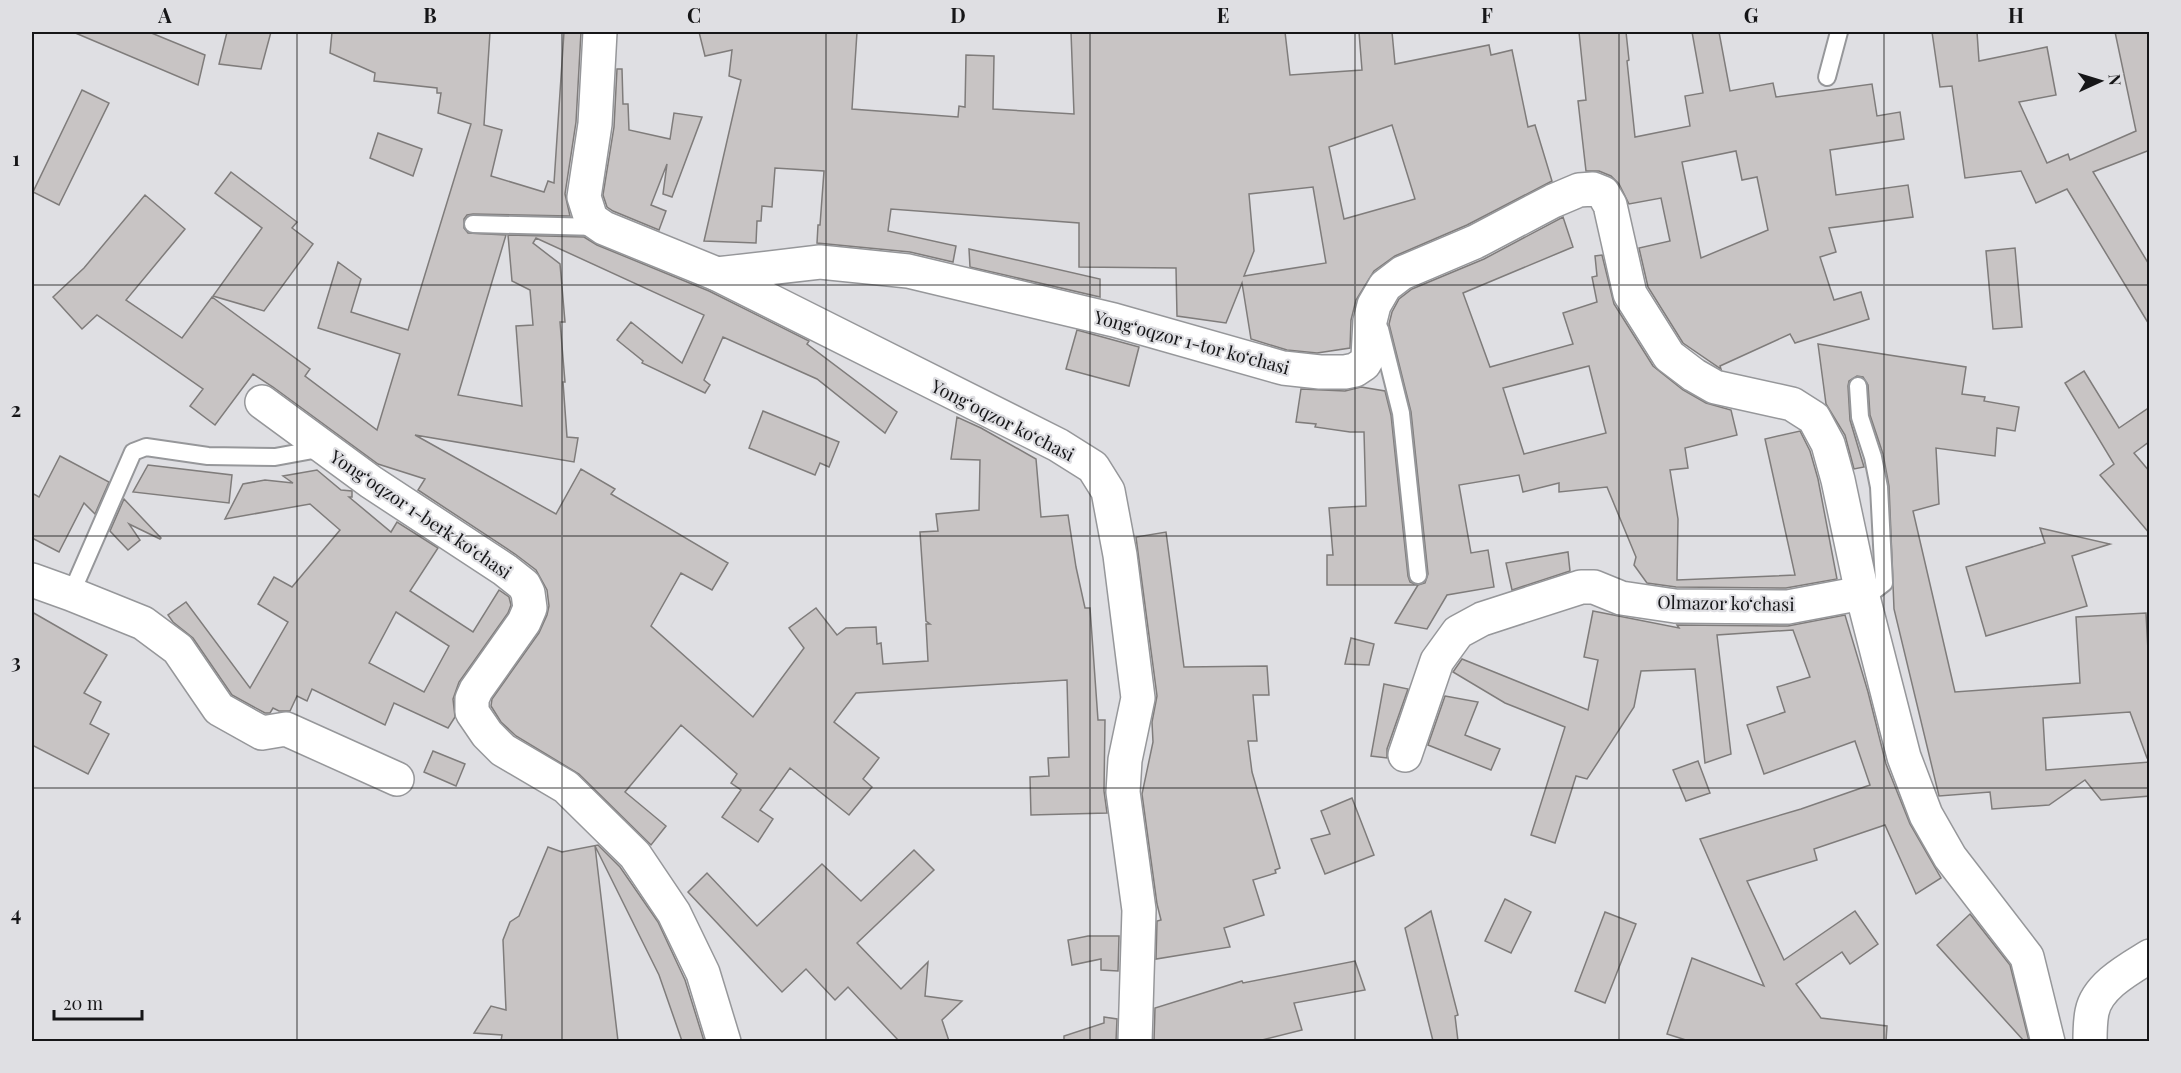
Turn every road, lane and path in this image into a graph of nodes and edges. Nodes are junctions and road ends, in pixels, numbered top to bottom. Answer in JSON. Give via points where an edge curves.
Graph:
{"nodes":[{"id":1,"x":600,"y":32,"type":"edge"},
{"id":2,"x":1839,"y":32,"type":"edge"},
{"id":3,"x":1827,"y":77,"type":"dead end"},
{"id":4,"x":473,"y":224,"type":"dead end"},
{"id":5,"x":604,"y":228,"type":"junction"},
{"id":6,"x":717,"y":274,"type":"junction"},
{"id":7,"x":1374,"y":305,"type":"junction"},
{"id":8,"x":1858,"y":386,"type":"dead end"},
{"id":9,"x":262,"y":402,"type":"dead end"},
{"id":10,"x":325,"y":448,"type":"junction"},
{"id":11,"x":1418,"y":575,"type":"dead end"},
{"id":12,"x":32,"y":580,"type":"edge"},
{"id":13,"x":71,"y":594,"type":"junction"},
{"id":14,"x":1862,"y":594,"type":"junction"},
{"id":15,"x":1405,"y":755,"type":"dead end"},
{"id":16,"x":397,"y":779,"type":"dead end"},
{"id":17,"x":2150,"y":956,"type":"edge"},
{"id":18,"x":724,"y":1041,"type":"edge"},
{"id":19,"x":1135,"y":1041,"type":"edge"},
{"id":20,"x":2048,"y":1041,"type":"edge"},
{"id":21,"x":2090,"y":1041,"type":"edge"}],
"edges":[{"from":1,"to":5,"type":"street","via":[[595,124],[584,197],[591,219]]},
{"from":2,"to":3,"type":"lane"},
{"from":4,"to":5,"type":"lane"},
{"from":5,"to":6,"type":"street","name":"Yongʻoqzor koʻchasi"},
{"from":6,"to":7,"type":"street","name":"Yongʻoqzor 1-tor koʻchasi","via":[[820,262],[908,271],[1114,320],[1283,368],[1320,372],[1355,370],[1364,364]]},
{"from":6,"to":19,"type":"street","name":"Yongʻoqzor koʻchasi","via":[[1058,446],[1093,467],[1108,491],[1138,698],[1125,760],[1123,792],[1139,910]]},
{"from":7,"to":11,"type":"lane","via":[[1401,413]]},
{"from":7,"to":14,"type":"street","name":"Yongʻoqzor 1-tor koʻchasi","via":[[1385,286],[1402,273],[1579,190],[1603,193],[1610,205],[1630,294],[1669,356],[1715,387],[1792,404],[1814,418],[1828,444],[1838,480]]},
{"from":8,"to":14,"type":"lane","via":[[1860,417],[1879,487],[1884,583]]},
{"from":9,"to":10,"type":"street","name":"Yongʻoqzor 1-berk koʻchasi"},
{"from":10,"to":13,"type":"lane","via":[[275,457],[208,456],[146,447],[133,452]]},
{"from":10,"to":18,"type":"street","name":"Yongʻoqzor 1-berk koʻchasi","via":[[524,585],[530,608],[476,690],[472,712],[504,750],[566,787],[634,855],[679,923],[703,973]]},
{"from":12,"to":13,"type":"street"},
{"from":13,"to":16,"type":"street","via":[[143,623],[178,649],[219,709],[262,733],[286,729]]},
{"from":14,"to":15,"type":"street","name":"Olmazor koʻchasi","via":[[1788,607],[1675,606],[1581,587],[1482,619],[1458,632],[1437,661]]},
{"from":14,"to":20,"type":"street","via":[[1904,757],[1926,815],[1950,857],[2027,957]]},
{"from":17,"to":21,"type":"street","via":[[2103,991],[2092,1010]]}]}
